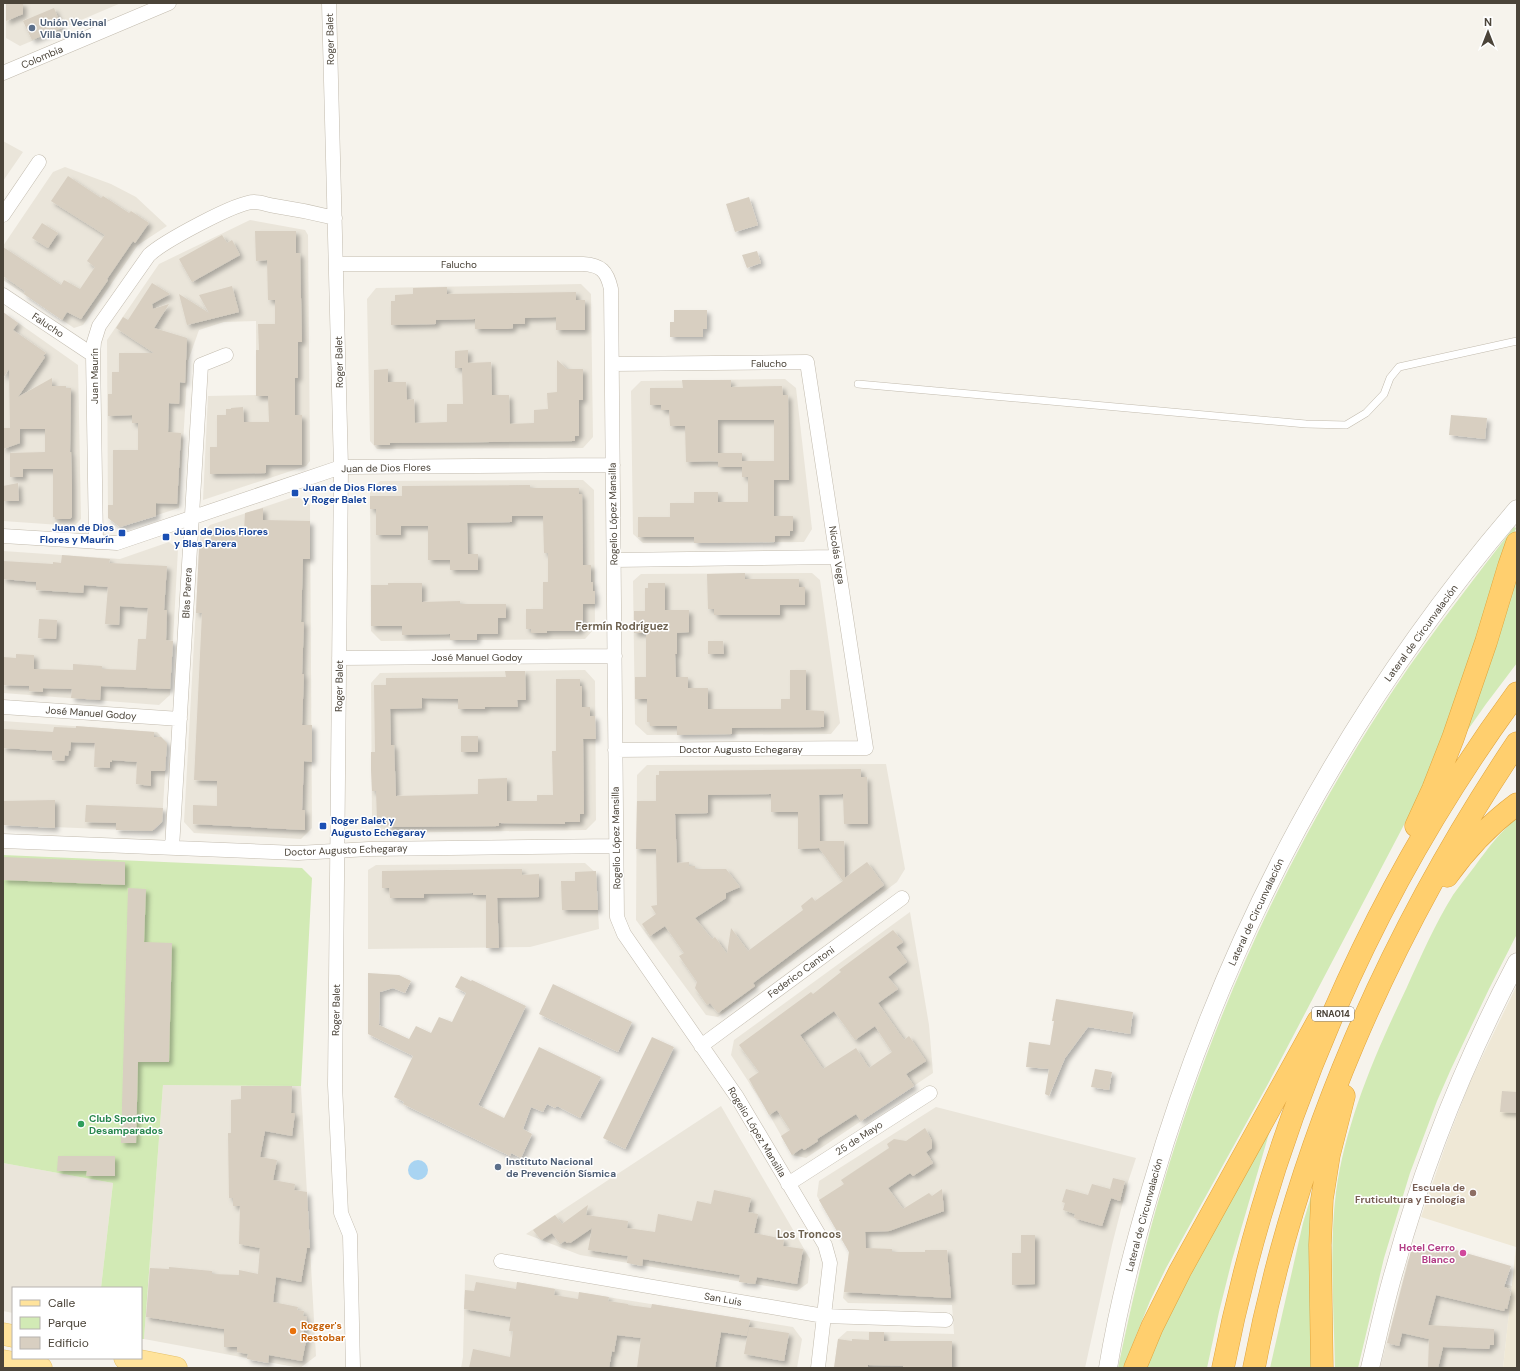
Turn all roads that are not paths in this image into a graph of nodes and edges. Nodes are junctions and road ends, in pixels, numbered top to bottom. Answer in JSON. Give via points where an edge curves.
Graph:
{"nodes":[{"id":1,"x":169,"y":3,"type":"edge"},
{"id":2,"x":329,"y":3,"type":"edge"},
{"id":3,"x":3,"y":73,"type":"edge"},
{"id":4,"x":39,"y":162,"type":"dead end"},
{"id":5,"x":3,"y":215,"type":"edge"},
{"id":6,"x":335,"y":218,"type":"junction"},
{"id":7,"x":336,"y":264,"type":"junction"},
{"id":8,"x":583,"y":264,"type":"joint"},
{"id":9,"x":3,"y":295,"type":"edge"},
{"id":10,"x":1517,"y":341,"type":"edge"},
{"id":11,"x":93,"y":355,"type":"junction"},
{"id":12,"x":226,"y":355,"type":"dead end"},
{"id":13,"x":807,"y":362,"type":"joint"},
{"id":14,"x":612,"y":364,"type":"junction"},
{"id":15,"x":858,"y":384,"type":"dead end"},
{"id":16,"x":613,"y":465,"type":"junction"},
{"id":17,"x":342,"y":467,"type":"junction"},
{"id":18,"x":1517,"y":509,"type":"edge"},
{"id":19,"x":192,"y":519,"type":"junction"},
{"id":20,"x":3,"y":536,"type":"edge"},
{"id":21,"x":96,"y":542,"type":"junction"},
{"id":22,"x":1517,"y":543,"type":"edge"},
{"id":23,"x":837,"y":557,"type":"junction"},
{"id":24,"x":614,"y":560,"type":"junction"},
{"id":25,"x":615,"y":656,"type":"junction"},
{"id":26,"x":339,"y":658,"type":"junction"},
{"id":27,"x":1517,"y":693,"type":"edge"},
{"id":28,"x":3,"y":707,"type":"edge"},
{"id":29,"x":180,"y":719,"type":"junction"},
{"id":30,"x":1517,"y":743,"type":"edge"},
{"id":31,"x":866,"y":748,"type":"joint"},
{"id":32,"x":615,"y":750,"type":"junction"},
{"id":33,"x":1517,"y":804,"type":"edge"},
{"id":34,"x":3,"y":842,"type":"edge"},
{"id":35,"x":616,"y":846,"type":"junction"},
{"id":36,"x":172,"y":848,"type":"junction"},
{"id":37,"x":338,"y":850,"type":"junction"},
{"id":38,"x":902,"y":898,"type":"dead end"},
{"id":39,"x":1372,"y":929,"type":"junction"},
{"id":40,"x":1403,"y":936,"type":"junction"},
{"id":41,"x":1517,"y":962,"type":"edge"},
{"id":42,"x":1362,"y":1022,"type":"junction"},
{"id":43,"x":701,"y":1046,"type":"junction"},
{"id":44,"x":930,"y":1093,"type":"dead end"},
{"id":45,"x":788,"y":1184,"type":"junction"},
{"id":46,"x":501,"y":1261,"type":"dead end"},
{"id":47,"x":824,"y":1316,"type":"junction"},
{"id":48,"x":946,"y":1320,"type":"dead end"},
{"id":49,"x":130,"y":1359,"type":"edge"},
{"id":50,"x":3,"y":1361,"type":"edge"},
{"id":51,"x":41,"y":1368,"type":"edge"},
{"id":52,"x":176,"y":1368,"type":"edge"},
{"id":53,"x":353,"y":1368,"type":"edge"},
{"id":54,"x":818,"y":1368,"type":"edge"},
{"id":55,"x":1108,"y":1368,"type":"edge"},
{"id":56,"x":1135,"y":1368,"type":"edge"},
{"id":57,"x":1224,"y":1368,"type":"edge"},
{"id":58,"x":1254,"y":1368,"type":"edge"},
{"id":59,"x":1322,"y":1368,"type":"edge"},
{"id":60,"x":1370,"y":1368,"type":"edge"}],
"edges":[{"from":1,"to":3,"type":"street","name":"Colombia"},
{"from":2,"to":6,"type":"street","name":"Roger Balet"},
{"from":4,"to":5,"type":"street"},
{"from":6,"to":7,"type":"street","name":"Roger Balet"},
{"from":6,"to":11,"type":"street","name":"Juan Maurín","via":[[254,202],[241,204],[172,238],[148,255],[99,326]]},
{"from":7,"to":8,"type":"street","name":"Falucho"},
{"from":7,"to":17,"type":"street","name":"Roger Balet"},
{"from":8,"to":14,"type":"street","name":"Rogelio López Mansilla","via":[[601,268],[608,278],[611,289]]},
{"from":9,"to":11,"type":"street","name":"Falucho"},
{"from":10,"to":15,"type":"lane","via":[[1399,368],[1390,378],[1384,394],[1366,413],[1346,425],[1298,424]]},
{"from":11,"to":21,"type":"street","name":"Juan Maurín"},
{"from":12,"to":19,"type":"street","name":"Blas Parera","via":[[200,365]]},
{"from":13,"to":14,"type":"street","name":"Falucho"},
{"from":13,"to":23,"type":"street","name":"Nicolás Vega"},
{"from":14,"to":16,"type":"street","name":"Rogelio López Mansilla"},
{"from":16,"to":17,"type":"street","name":"Juan de Dios Flores"},
{"from":16,"to":24,"type":"street","name":"Rogelio López Mansilla"},
{"from":17,"to":19,"type":"street","name":"Juan de Dios Flores"},
{"from":17,"to":26,"type":"street","name":"Roger Balet"},
{"from":18,"to":55,"type":"street","name":"Lateral de Circunvalación","via":[[1455,586],[1388,678],[1326,778],[1260,900],[1201,1039],[1162,1147],[1136,1240]]},
{"from":19,"to":21,"type":"street","name":"Juan de Dios Flores","via":[[117,544]]},
{"from":19,"to":29,"type":"street","name":"Blas Parera"},
{"from":20,"to":21,"type":"street","name":"Juan de Dios Flores"},
{"from":22,"to":39,"type":"highway","via":[[1441,771]]},
{"from":23,"to":24,"type":"street"},
{"from":23,"to":31,"type":"street","name":"Nicolás Vega"},
{"from":24,"to":25,"type":"street","name":"Rogelio López Mansilla"},
{"from":25,"to":26,"type":"street","name":"José Manuel Godoy"},
{"from":25,"to":32,"type":"street","name":"Rogelio López Mansilla"},
{"from":26,"to":37,"type":"street","name":"Roger Balet"},
{"from":27,"to":39,"type":"highway","number":"RNA014","via":[[1456,783],[1409,860]]},
{"from":28,"to":29,"type":"street","name":"José Manuel Godoy"},
{"from":29,"to":36,"type":"street","name":"Blas Parera"},
{"from":30,"to":40,"type":"highway","number":"RNA014","via":[[1445,858]]},
{"from":31,"to":32,"type":"street","name":"Doctor Augusto Echegaray"},
{"from":32,"to":35,"type":"street","name":"Rogelio López Mansilla"},
{"from":33,"to":40,"type":"highway","via":[[1484,832],[1449,873]]},
{"from":34,"to":36,"type":"street","name":"Doctor Augusto Echegaray"},
{"from":35,"to":37,"type":"street","name":"Doctor Augusto Echegaray"},
{"from":35,"to":43,"type":"street","name":"Rogelio López Mansilla","via":[[617,917],[621,929]]},
{"from":36,"to":37,"type":"street","name":"Doctor Augusto Echegaray","via":[[298,853]]},
{"from":37,"to":53,"type":"street","name":"Roger Balet","via":[[335,1085],[340,1213],[350,1235]]},
{"from":38,"to":43,"type":"street","name":"Federico Cantoni"},
{"from":39,"to":56,"type":"highway","via":[[1301,1050],[1180,1271]]},
{"from":39,"to":57,"type":"highway","number":"RNA014","via":[[1327,1028],[1296,1107],[1258,1225],[1241,1287]]},
{"from":40,"to":42,"type":"highway","number":"RNA014"},
{"from":41,"to":60,"type":"street","via":[[1476,1045],[1427,1166],[1394,1269]]},
{"from":42,"to":58,"type":"highway","number":"RNA014","via":[[1302,1178],[1276,1268]]},
{"from":42,"to":59,"type":"highway","via":[[1324,1185],[1320,1244]]},
{"from":43,"to":45,"type":"street","name":"Rogelio López Mansilla","via":[[737,1097]]},
{"from":44,"to":45,"type":"street","name":"25 de Mayo"},
{"from":45,"to":47,"type":"street","name":"Rogelio López Mansilla","via":[[825,1245],[830,1259]]},
{"from":46,"to":47,"type":"street","name":"San Luis"},
{"from":47,"to":48,"type":"street","name":"San Luis"},
{"from":47,"to":54,"type":"street","name":"Rogelio López Mansilla"},
{"from":49,"to":52,"type":"main road"},
{"from":50,"to":51,"type":"main road"}]}
